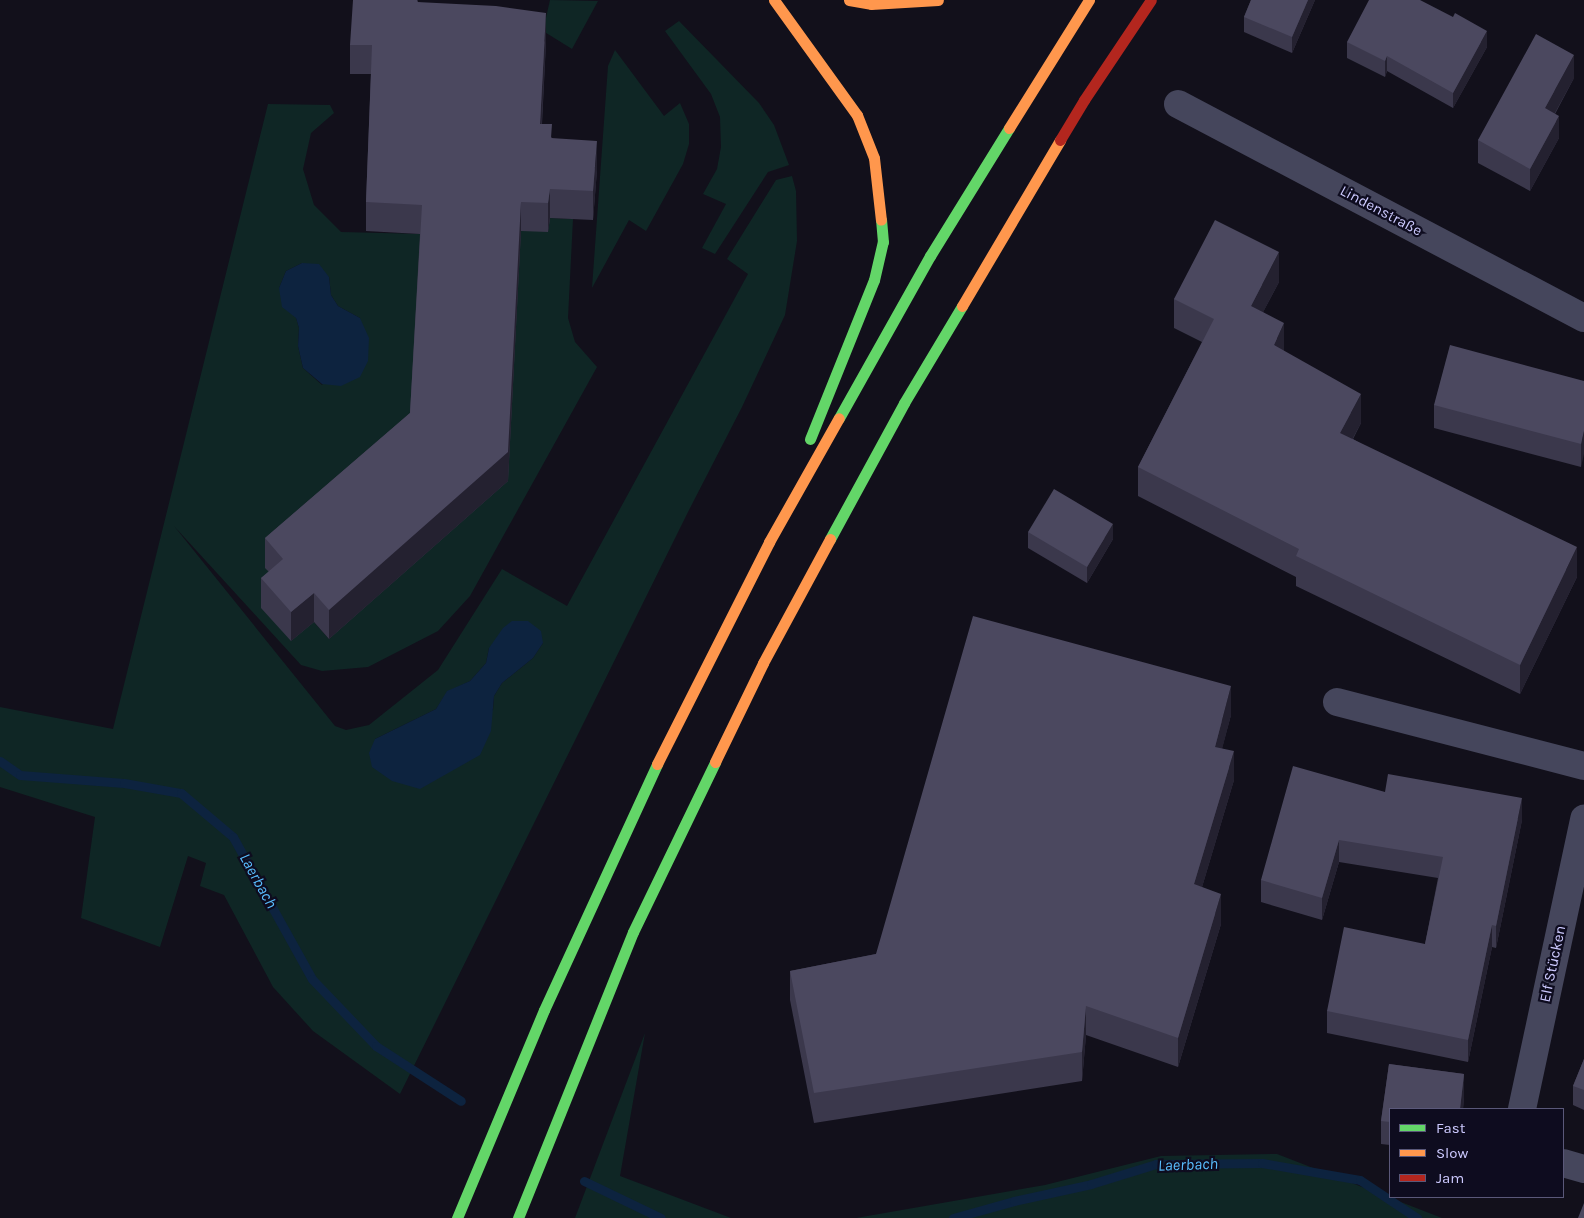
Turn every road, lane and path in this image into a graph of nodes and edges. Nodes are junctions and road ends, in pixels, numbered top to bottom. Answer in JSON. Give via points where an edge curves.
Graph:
{"nodes":[{"id":1,"x":774,"y":0,"type":"edge"},
{"id":2,"x":849,"y":0,"type":"edge"},
{"id":3,"x":938,"y":0,"type":"edge"},
{"id":4,"x":1089,"y":0,"type":"edge"},
{"id":5,"x":1151,"y":0,"type":"edge"},
{"id":6,"x":1178,"y":104,"type":"dead end"},
{"id":7,"x":1584,"y":318,"type":"edge"},
{"id":8,"x":769,"y":542,"type":"junction"},
{"id":9,"x":1337,"y":702,"type":"dead end"},
{"id":10,"x":1584,"y":766,"type":"edge"},
{"id":11,"x":1584,"y":819,"type":"edge"},
{"id":12,"x":1522,"y":1108,"type":"edge"},
{"id":13,"x":1564,"y":1163,"type":"edge"},
{"id":14,"x":1584,"y":1169,"type":"edge"},
{"id":15,"x":457,"y":1218,"type":"edge"},
{"id":16,"x":518,"y":1218,"type":"edge"}],
"edges":[{"from":1,"to":8,"type":"highway","via":[[857,114],[874,158],[883,242],[874,280]]},
{"from":2,"to":3,"type":"highway","via":[[871,4]]},
{"from":4,"to":8,"type":"highway","via":[[930,256]]},
{"from":5,"to":16,"type":"highway","via":[[1084,100],[904,403],[763,663],[633,932]]},
{"from":6,"to":7,"type":"street","name":"Lindenstraße"},
{"from":8,"to":15,"type":"highway","via":[[655,768],[544,1010]]},
{"from":9,"to":10,"type":"street"},
{"from":11,"to":12,"type":"street","name":"Elf Stücken"},
{"from":13,"to":14,"type":"street"}]}
